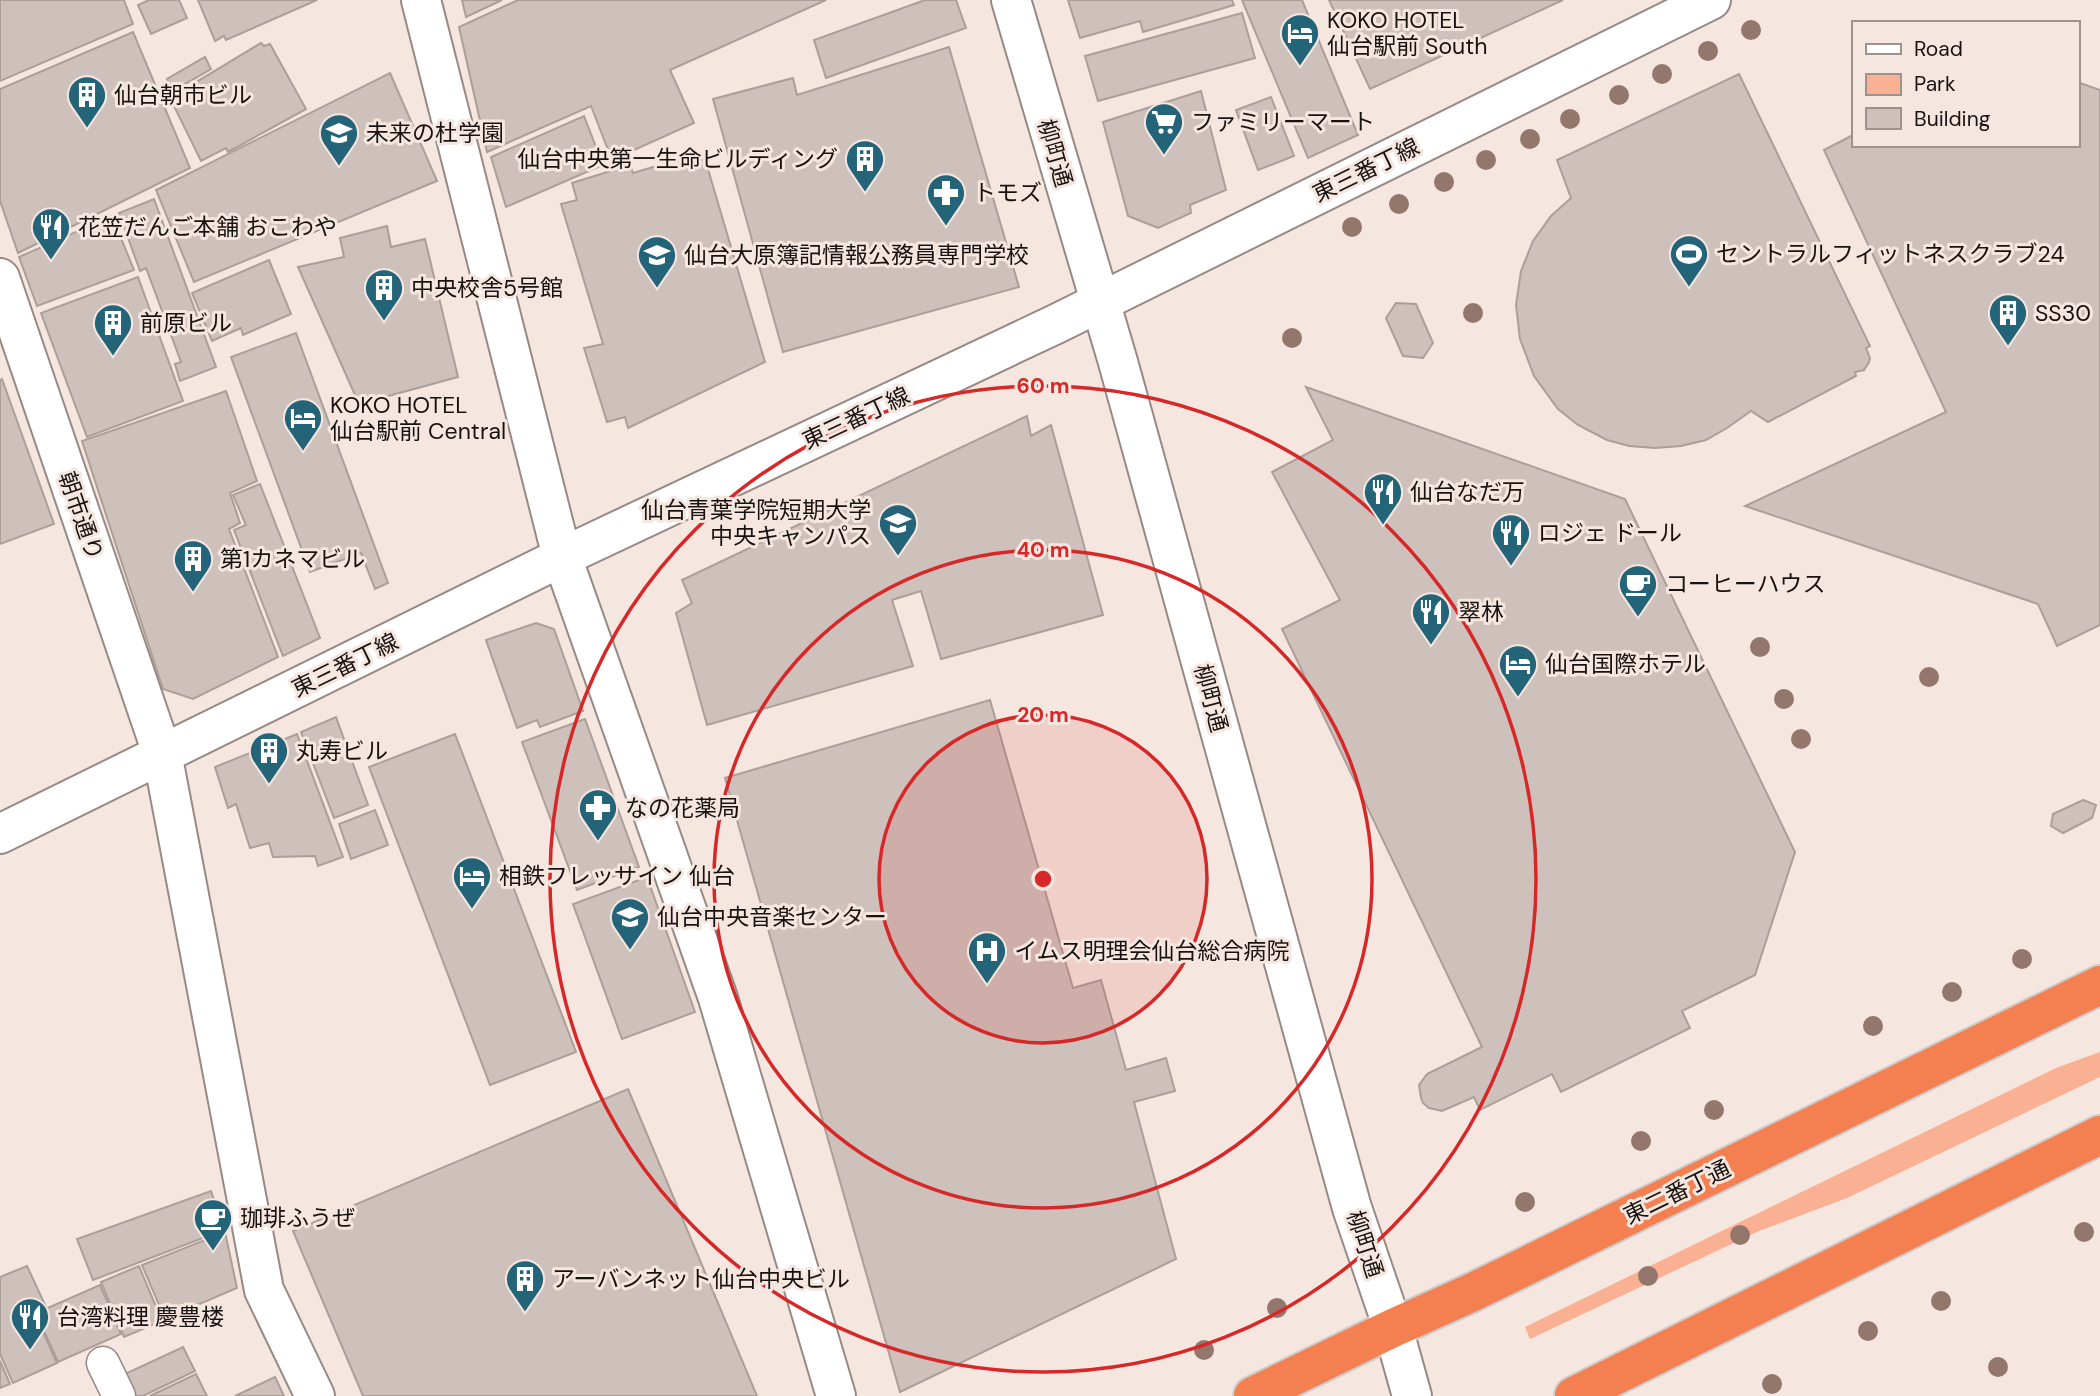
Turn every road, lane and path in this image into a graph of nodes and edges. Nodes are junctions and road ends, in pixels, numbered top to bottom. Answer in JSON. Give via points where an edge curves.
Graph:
{"nodes":[{"id":1,"x":421,"y":0,"type":"edge"},
{"id":2,"x":1011,"y":0,"type":"edge"},
{"id":3,"x":1711,"y":0,"type":"edge"},
{"id":4,"x":0,"y":278,"type":"edge"},
{"id":5,"x":1099,"y":301,"type":"junction"},
{"id":6,"x":562,"y":557,"type":"junction"},
{"id":7,"x":162,"y":753,"type":"junction"},
{"id":8,"x":0,"y":834,"type":"edge"},
{"id":9,"x":2100,"y":985,"type":"edge"},
{"id":10,"x":2100,"y":1135,"type":"edge"},
{"id":11,"x":1393,"y":1328,"type":"junction"},
{"id":12,"x":103,"y":1363,"type":"dead end"},
{"id":13,"x":119,"y":1396,"type":"edge"},
{"id":14,"x":315,"y":1396,"type":"edge"},
{"id":15,"x":836,"y":1396,"type":"edge"},
{"id":16,"x":1253,"y":1396,"type":"edge"},
{"id":17,"x":1412,"y":1396,"type":"edge"},
{"id":18,"x":1574,"y":1396,"type":"edge"}],
"edges":[{"from":1,"to":6,"type":"street"},
{"from":2,"to":5,"type":"street","name":"柳町通"},
{"from":3,"to":5,"type":"street","name":"東三番丁線"},
{"from":4,"to":7,"type":"street","name":"朝市通り"},
{"from":5,"to":6,"type":"street","name":"東三番丁線"},
{"from":5,"to":11,"type":"street","name":"柳町通","via":[[1352,1208]]},
{"from":6,"to":7,"type":"street","name":"東三番丁線"},
{"from":6,"to":15,"type":"street","via":[[718,998]]},
{"from":7,"to":8,"type":"street","name":"東三番丁線"},
{"from":7,"to":14,"type":"street","name":"朝市通り","via":[[264,1290]]},
{"from":9,"to":11,"type":"highway","name":"東二番丁通"},
{"from":10,"to":18,"type":"highway"},
{"from":11,"to":16,"type":"highway","name":"東二番丁通"},
{"from":11,"to":17,"type":"street","name":"柳町通"},
{"from":12,"to":13,"type":"lane"}]}
